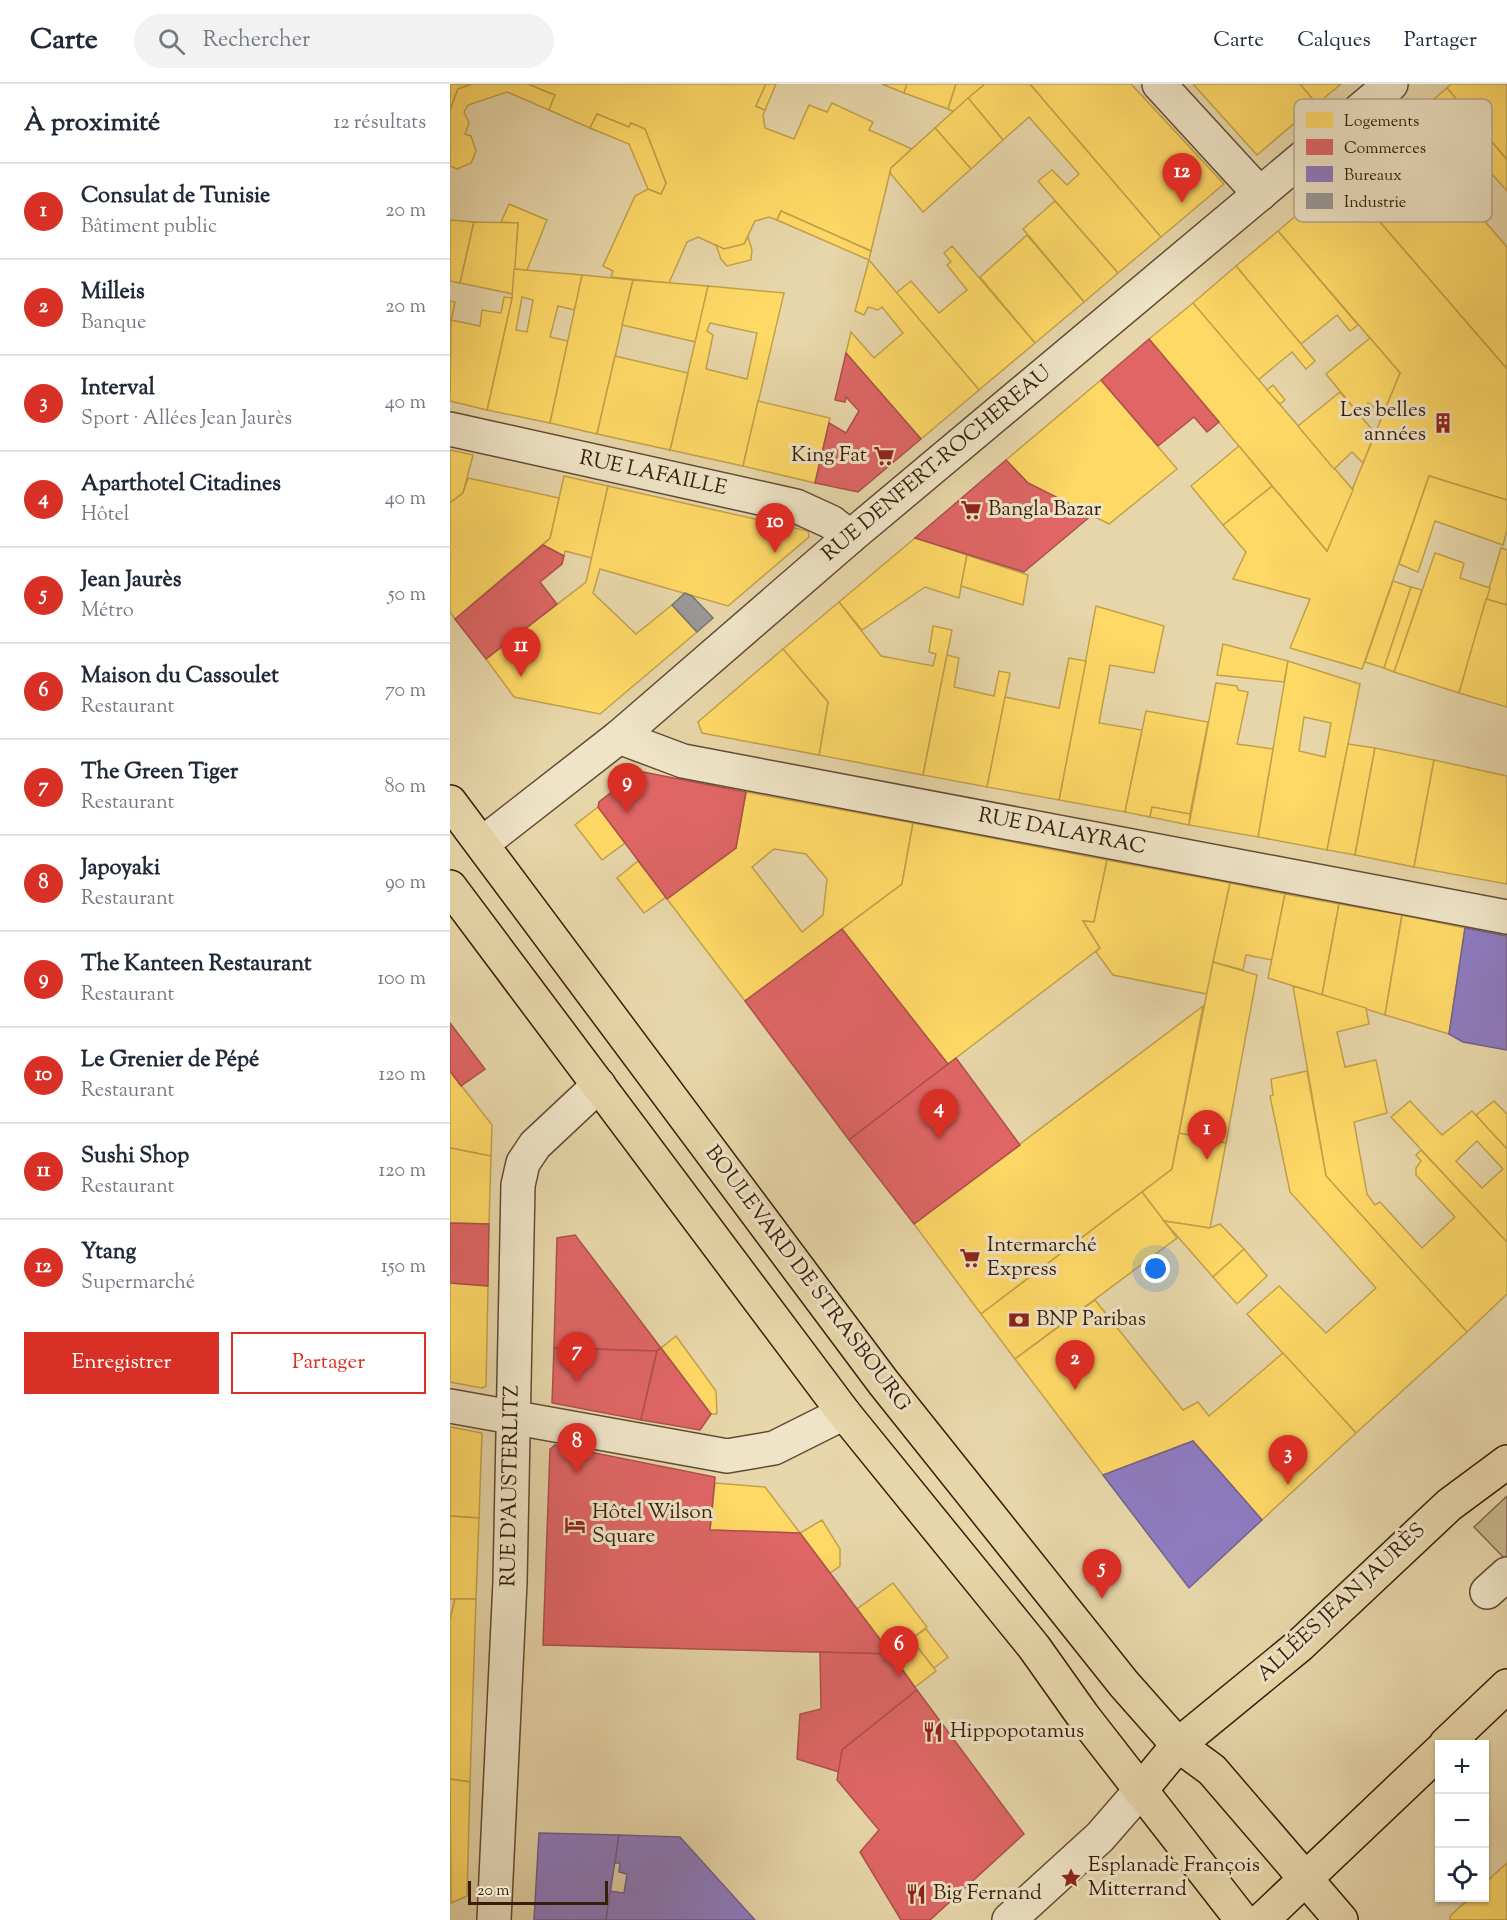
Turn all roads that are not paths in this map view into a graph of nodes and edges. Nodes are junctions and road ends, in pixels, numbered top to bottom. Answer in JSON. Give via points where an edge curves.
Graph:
{"nodes":[{"id":1,"x":1159,"y":84,"type":"edge"},
{"id":2,"x":1391,"y":84,"type":"edge"},
{"id":3,"x":1373,"y":99,"type":"edge"},
{"id":4,"x":1294,"y":165,"type":"edge"},
{"id":5,"x":1260,"y":194,"type":"junction"},
{"id":6,"x":450,"y":429,"type":"edge"},
{"id":7,"x":850,"y":537,"type":"junction"},
{"id":8,"x":619,"y":737,"type":"junction"},
{"id":9,"x":450,"y":802,"type":"edge"},
{"id":10,"x":483,"y":843,"type":"junction"},
{"id":11,"x":450,"y":887,"type":"edge"},
{"id":12,"x":1507,"y":917,"type":"edge"},
{"id":13,"x":599,"y":1085,"type":"junction"},
{"id":14,"x":450,"y":1406,"type":"edge"},
{"id":15,"x":844,"y":1413,"type":"junction"},
{"id":16,"x":512,"y":1418,"type":"junction"},
{"id":17,"x":1507,"y":1462,"type":"edge"},
{"id":18,"x":1507,"y":1686,"type":"edge"},
{"id":19,"x":1450,"y":1740,"type":"edge"},
{"id":20,"x":1178,"y":1745,"type":"junction"},
{"id":21,"x":1435,"y":1756,"type":"edge"},
{"id":22,"x":1140,"y":1791,"type":"junction"},
{"id":23,"x":1307,"y":1877,"type":"junction"},
{"id":24,"x":494,"y":1920,"type":"edge"},
{"id":25,"x":1010,"y":1920,"type":"edge"},
{"id":26,"x":1242,"y":1920,"type":"edge"},
{"id":27,"x":1262,"y":1920,"type":"edge"},
{"id":28,"x":1341,"y":1920,"type":"edge"}],
"edges":[{"from":1,"to":5,"type":"street"},
{"from":2,"to":3,"type":"street","name":"RUE DENFERT-ROCHEREAU"},
{"from":4,"to":5,"type":"street","name":"RUE DENFERT-ROCHEREAU"},
{"from":5,"to":7,"type":"street","name":"RUE DENFERT-ROCHEREAU"},
{"from":6,"to":7,"type":"street","name":"RUE LAFAILLE","via":[[796,506],[831,522]]},
{"from":7,"to":8,"type":"street","name":"RUE DENFERT-ROCHEREAU"},
{"from":8,"to":10,"type":"street","name":"RUE DENFERT-ROCHEREAU"},
{"from":8,"to":12,"type":"street","name":"RUE DALAYRAC","via":[[683,761]]},
{"from":9,"to":10,"type":"main road","name":"BOULEVARD DE STRASBOURG"},
{"from":10,"to":20,"type":"main road","name":"BOULEVARD DE STRASBOURG","via":[[883,1382],[1124,1684]]},
{"from":11,"to":13,"type":"main road"},
{"from":13,"to":15,"type":"main road"},
{"from":13,"to":16,"type":"street","name":"RUE D'AUSTERLITZ","via":[[535,1145],[523,1162],[518,1185]]},
{"from":14,"to":16,"type":"street"},
{"from":15,"to":16,"type":"street","via":[[774,1448],[726,1456]]},
{"from":15,"to":22,"type":"main road","via":[[1034,1647]]},
{"from":16,"to":24,"type":"street","name":"RUE D'AUSTERLITZ","via":[[510,1582]]},
{"from":17,"to":20,"type":"main road","name":"ALLÉES JEAN JAURÈS","via":[[1449,1505],[1300,1645]]},
{"from":18,"to":19,"type":"main road"},
{"from":20,"to":22,"type":"main road","name":"ALLÉES JEAN JAURÈS"},
{"from":20,"to":23,"type":"main road","name":"BOULEVARD DE STRASBOURG","via":[[1212,1770]]},
{"from":21,"to":23,"type":"main road"},
{"from":22,"to":25,"type":"street","via":[[1100,1837]]},
{"from":22,"to":26,"type":"main road"},
{"from":23,"to":27,"type":"main road"},
{"from":23,"to":28,"type":"main road","name":"BOULEVARD DE STRASBOURG"}]}
